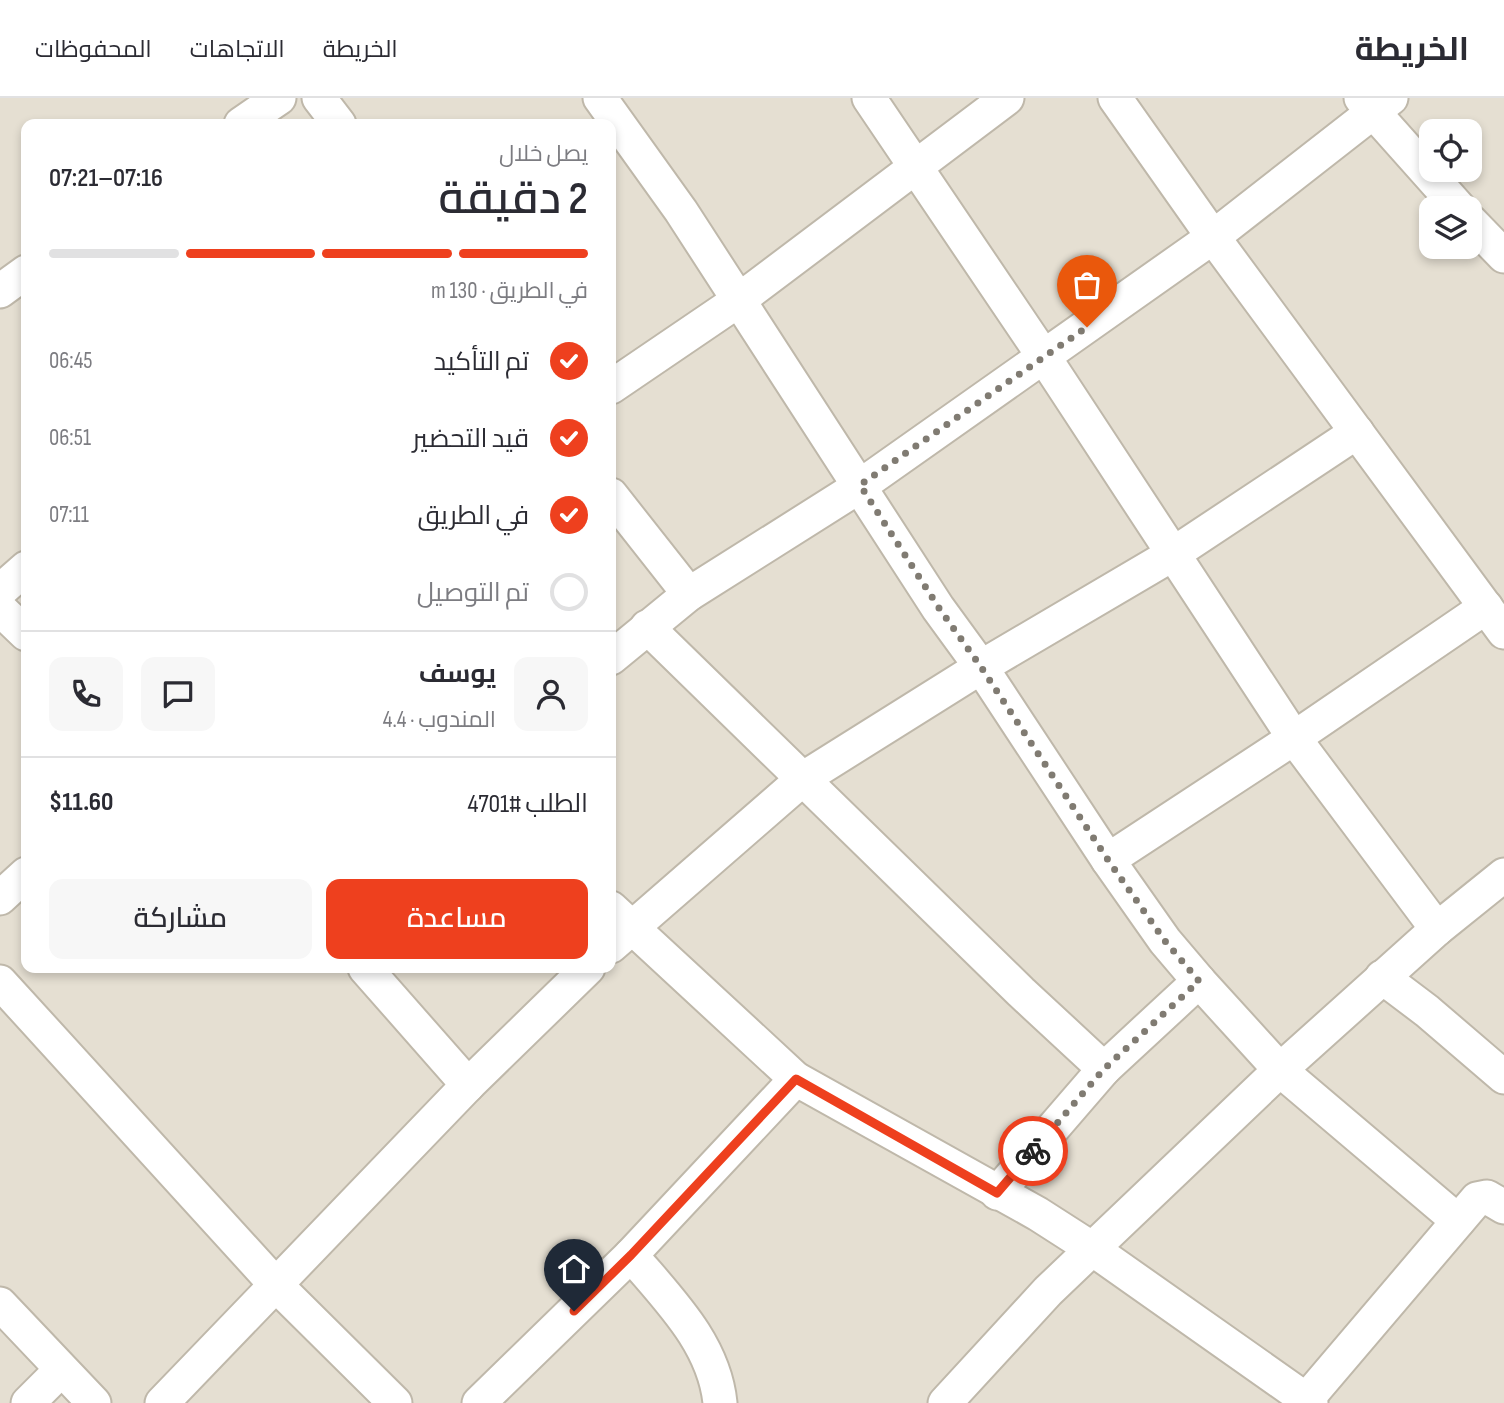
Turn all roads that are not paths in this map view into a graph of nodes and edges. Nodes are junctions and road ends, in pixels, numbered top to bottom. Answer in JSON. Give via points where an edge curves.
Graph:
{"nodes":[{"id":1,"x":279,"y":98,"type":"edge"},
{"id":2,"x":319,"y":98,"type":"edge"},
{"id":3,"x":869,"y":98,"type":"edge"},
{"id":4,"x":1007,"y":98,"type":"edge"},
{"id":5,"x":1115,"y":98,"type":"edge"},
{"id":6,"x":1375,"y":103,"type":"edge"},
{"id":7,"x":248,"y":119,"type":"edge"},
{"id":8,"x":335,"y":119,"type":"edge"},
{"id":9,"x":616,"y":121,"type":"edge"},
{"id":10,"x":918,"y":167,"type":"junction"},
{"id":11,"x":1449,"y":196,"type":"edge"},
{"id":12,"x":1482,"y":233,"type":"edge"},
{"id":13,"x":1213,"y":237,"type":"junction"},
{"id":14,"x":1504,"y":256,"type":"edge"},
{"id":15,"x":739,"y":300,"type":"junction"},
{"id":16,"x":1044,"y":357,"type":"junction"},
{"id":17,"x":616,"y":384,"type":"edge"},
{"id":18,"x":1357,"y":432,"type":"junction"},
{"id":19,"x":860,"y":485,"type":"junction"},
{"id":20,"x":616,"y":501,"type":"edge"},
{"id":21,"x":1174,"y":554,"type":"junction"},
{"id":22,"x":21,"y":572,"type":"edge"},
{"id":23,"x":0,"y":591,"type":"edge"},
{"id":24,"x":689,"y":594,"type":"junction"},
{"id":25,"x":0,"y":609,"type":"edge"},
{"id":26,"x":1495,"y":620,"type":"edge"},
{"id":27,"x":648,"y":627,"type":"junction"},
{"id":28,"x":21,"y":629,"type":"edge"},
{"id":29,"x":616,"y":653,"type":"edge"},
{"id":30,"x":981,"y":667,"type":"junction"},
{"id":31,"x":1294,"y":738,"type":"junction"},
{"id":32,"x":804,"y":778,"type":"junction"},
{"id":33,"x":1108,"y":860,"type":"junction"},
{"id":34,"x":1504,"y":875,"type":"edge"},
{"id":35,"x":21,"y":879,"type":"edge"},
{"id":36,"x":0,"y":898,"type":"edge"},
{"id":37,"x":617,"y":927,"type":"edge"},
{"id":38,"x":1437,"y":929,"type":"junction"},
{"id":39,"x":369,"y":973,"type":"edge"},
{"id":40,"x":583,"y":973,"type":"edge"},
{"id":41,"x":1381,"y":977,"type":"junction"},
{"id":42,"x":1199,"y":981,"type":"junction"},
{"id":43,"x":0,"y":982,"type":"edge"},
{"id":44,"x":1104,"y":1069,"type":"junction"},
{"id":45,"x":1280,"y":1070,"type":"junction"},
{"id":46,"x":1504,"y":1077,"type":"edge"},
{"id":47,"x":796,"y":1079,"type":"junction"},
{"id":48,"x":468,"y":1085,"type":"junction"},
{"id":49,"x":997,"y":1193,"type":"junction"},
{"id":50,"x":1504,"y":1207,"type":"edge"},
{"id":51,"x":1458,"y":1221,"type":"junction"},
{"id":52,"x":1091,"y":1248,"type":"junction"},
{"id":53,"x":631,"y":1255,"type":"junction"},
{"id":54,"x":277,"y":1286,"type":"junction"},
{"id":55,"x":0,"y":1304,"type":"edge"},
{"id":56,"x":61,"y":1370,"type":"junction"},
{"id":57,"x":1309,"y":1401,"type":"edge"},
{"id":58,"x":27,"y":1403,"type":"edge"},
{"id":59,"x":94,"y":1403,"type":"edge"},
{"id":60,"x":162,"y":1403,"type":"edge"},
{"id":61,"x":395,"y":1403,"type":"edge"},
{"id":62,"x":479,"y":1403,"type":"edge"},
{"id":63,"x":720,"y":1403,"type":"edge"},
{"id":64,"x":945,"y":1403,"type":"edge"}],
"edges":[{"from":1,"to":7,"type":"street"},
{"from":2,"to":8,"type":"street"},
{"from":3,"to":10,"type":"street"},
{"from":4,"to":10,"type":"street"},
{"from":5,"to":13,"type":"street"},
{"from":6,"to":11,"type":"street"},
{"from":6,"to":13,"type":"street"},
{"from":9,"to":15,"type":"street"},
{"from":10,"to":15,"type":"street"},
{"from":10,"to":16,"type":"street"},
{"from":12,"to":14,"type":"street"},
{"from":13,"to":16,"type":"street"},
{"from":13,"to":18,"type":"street"},
{"from":15,"to":17,"type":"street"},
{"from":15,"to":19,"type":"street"},
{"from":16,"to":19,"type":"street"},
{"from":16,"to":21,"type":"street"},
{"from":18,"to":21,"type":"street"},
{"from":18,"to":26,"type":"street"},
{"from":19,"to":24,"type":"street"},
{"from":19,"to":30,"type":"street"},
{"from":20,"to":24,"type":"street"},
{"from":21,"to":30,"type":"street"},
{"from":21,"to":31,"type":"street"},
{"from":22,"to":23,"type":"street"},
{"from":24,"to":27,"type":"street"},
{"from":25,"to":28,"type":"street"},
{"from":26,"to":31,"type":"street"},
{"from":27,"to":29,"type":"street"},
{"from":27,"to":32,"type":"street"},
{"from":30,"to":32,"type":"street"},
{"from":30,"to":33,"type":"street"},
{"from":31,"to":33,"type":"street"},
{"from":31,"to":38,"type":"street"},
{"from":32,"to":37,"type":"street"},
{"from":32,"to":44,"type":"street"},
{"from":33,"to":42,"type":"street"},
{"from":34,"to":38,"type":"street"},
{"from":35,"to":36,"type":"street"},
{"from":37,"to":47,"type":"street"},
{"from":38,"to":41,"type":"street"},
{"from":39,"to":48,"type":"street"},
{"from":40,"to":48,"type":"street"},
{"from":41,"to":45,"type":"street"},
{"from":41,"to":46,"type":"street"},
{"from":42,"to":44,"type":"street"},
{"from":42,"to":45,"type":"street"},
{"from":43,"to":54,"type":"street"},
{"from":44,"to":49,"type":"street"},
{"from":45,"to":51,"type":"street"},
{"from":45,"to":52,"type":"street"},
{"from":47,"to":49,"type":"street"},
{"from":47,"to":53,"type":"street"},
{"from":48,"to":54,"type":"street"},
{"from":49,"to":52,"type":"street"},
{"from":50,"to":51,"type":"street","via":[[1482,1197]]},
{"from":51,"to":57,"type":"street"},
{"from":52,"to":57,"type":"street"},
{"from":52,"to":64,"type":"street"},
{"from":53,"to":62,"type":"street"},
{"from":53,"to":63,"type":"street","via":[[695,1333],[710,1364]]},
{"from":54,"to":60,"type":"street"},
{"from":54,"to":61,"type":"street"},
{"from":55,"to":56,"type":"street"},
{"from":56,"to":58,"type":"street"},
{"from":56,"to":59,"type":"street"}]}
